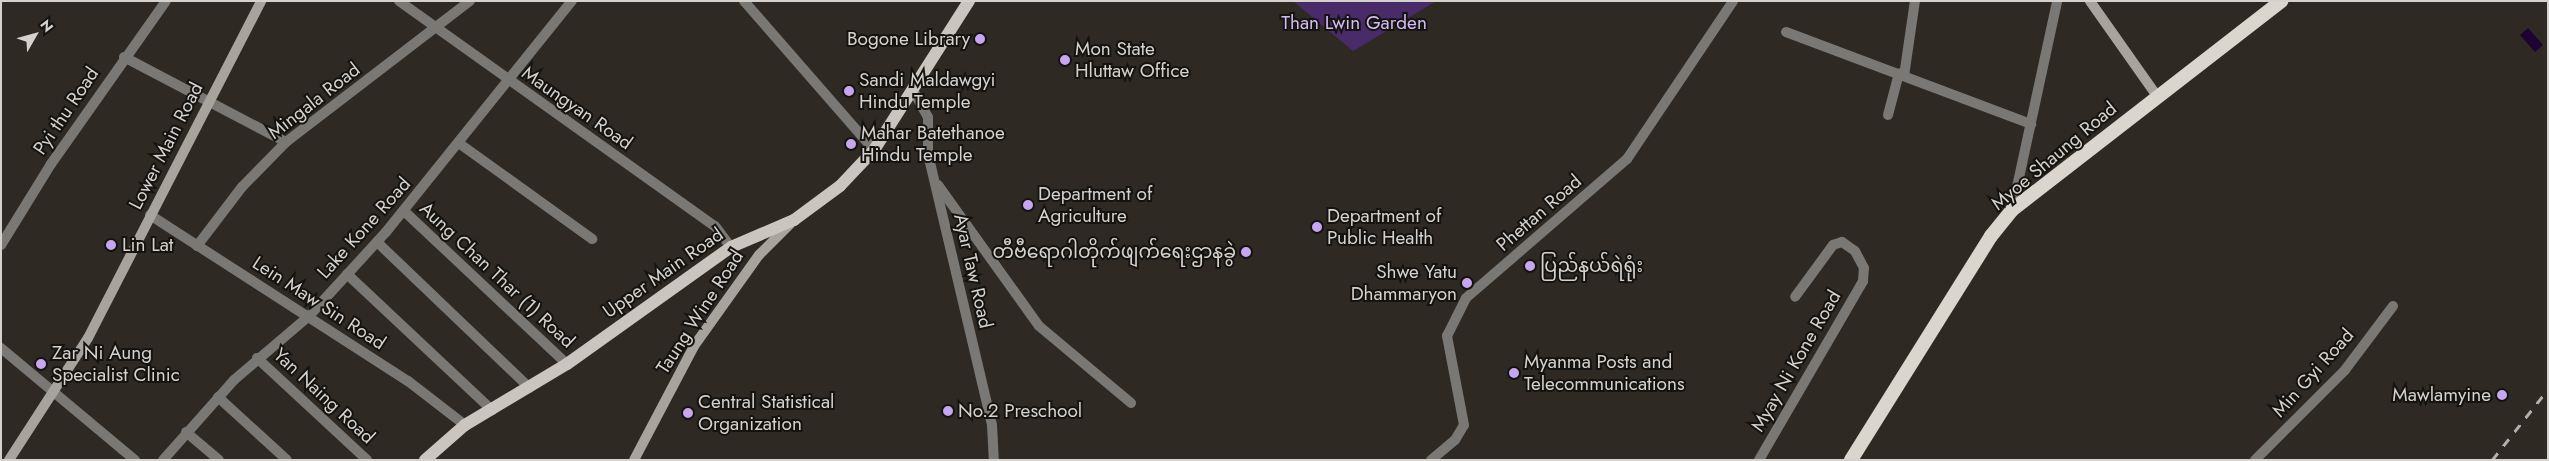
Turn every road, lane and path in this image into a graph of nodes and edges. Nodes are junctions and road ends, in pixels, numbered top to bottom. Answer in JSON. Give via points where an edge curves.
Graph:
{"nodes":[{"id":1,"x":166,"y":1,"type":"edge"},
{"id":2,"x":261,"y":1,"type":"edge"},
{"id":3,"x":399,"y":1,"type":"edge"},
{"id":4,"x":470,"y":1,"type":"edge"},
{"id":5,"x":572,"y":1,"type":"edge"},
{"id":6,"x":744,"y":1,"type":"edge"},
{"id":7,"x":969,"y":1,"type":"edge"},
{"id":8,"x":1733,"y":1,"type":"edge"},
{"id":9,"x":1915,"y":1,"type":"edge"},
{"id":10,"x":2057,"y":1,"type":"edge"},
{"id":11,"x":2090,"y":1,"type":"edge"},
{"id":12,"x":2281,"y":1,"type":"edge"},
{"id":13,"x":438,"y":28,"type":"junction"},
{"id":14,"x":1786,"y":32,"type":"dead end"},
{"id":15,"x":124,"y":57,"type":"junction"},
{"id":16,"x":1902,"y":74,"type":"junction"},
{"id":17,"x":507,"y":80,"type":"junction"},
{"id":18,"x":914,"y":92,"type":"junction"},
{"id":19,"x":2157,"y":96,"type":"junction"},
{"id":20,"x":208,"y":99,"type":"junction"},
{"id":21,"x":1888,"y":115,"type":"dead end"},
{"id":22,"x":2030,"y":124,"type":"junction"},
{"id":23,"x":286,"y":142,"type":"junction"},
{"id":24,"x":460,"y":144,"type":"junction"},
{"id":25,"x":874,"y":150,"type":"junction"},
{"id":26,"x":936,"y":182,"type":"junction"},
{"id":27,"x":404,"y":210,"type":"junction"},
{"id":28,"x":2012,"y":210,"type":"junction"},
{"id":29,"x":150,"y":215,"type":"junction"},
{"id":30,"x":794,"y":220,"type":"junction"},
{"id":31,"x":592,"y":240,"type":"dead end"},
{"id":32,"x":377,"y":242,"type":"junction"},
{"id":33,"x":1,"y":245,"type":"edge"},
{"id":34,"x":197,"y":246,"type":"junction"},
{"id":35,"x":731,"y":247,"type":"junction"},
{"id":36,"x":347,"y":274,"type":"junction"},
{"id":37,"x":1795,"y":297,"type":"dead end"},
{"id":38,"x":2393,"y":306,"type":"dead end"},
{"id":39,"x":309,"y":316,"type":"junction"},
{"id":40,"x":1,"y":348,"type":"edge"},
{"id":41,"x":257,"y":358,"type":"junction"},
{"id":42,"x":567,"y":364,"type":"junction"},
{"id":43,"x":530,"y":388,"type":"junction"},
{"id":44,"x":52,"y":392,"type":"junction"},
{"id":45,"x":218,"y":398,"type":"junction"},
{"id":46,"x":1131,"y":403,"type":"dead end"},
{"id":47,"x":492,"y":410,"type":"junction"},
{"id":48,"x":465,"y":425,"type":"junction"},
{"id":49,"x":186,"y":432,"type":"junction"},
{"id":50,"x":9,"y":460,"type":"edge"},
{"id":51,"x":135,"y":460,"type":"edge"},
{"id":52,"x":163,"y":460,"type":"edge"},
{"id":53,"x":219,"y":460,"type":"edge"},
{"id":54,"x":287,"y":460,"type":"edge"},
{"id":55,"x":367,"y":460,"type":"edge"},
{"id":56,"x":425,"y":460,"type":"edge"},
{"id":57,"x":634,"y":460,"type":"edge"},
{"id":58,"x":994,"y":460,"type":"edge"},
{"id":59,"x":1431,"y":460,"type":"edge"},
{"id":60,"x":1759,"y":460,"type":"edge"},
{"id":61,"x":1850,"y":460,"type":"edge"},
{"id":62,"x":2255,"y":460,"type":"edge"}],
"edges":[{"from":1,"to":15,"type":"street","name":"Pyi thu Road"},
{"from":2,"to":20,"type":"main road","name":"Lower Main Road"},
{"from":3,"to":13,"type":"street","name":"Maungyan Road"},
{"from":4,"to":13,"type":"street","name":"Mingala Road"},
{"from":5,"to":17,"type":"street","name":"Lake Kone Road"},
{"from":6,"to":25,"type":"street"},
{"from":7,"to":18,"type":"main road","name":"Upper Main Road"},
{"from":8,"to":59,"type":"street","name":"Phettan Road","via":[[1627,159],[1466,298],[1447,336],[1464,425],[1455,440]]},
{"from":9,"to":16,"type":"street"},
{"from":10,"to":22,"type":"street"},
{"from":11,"to":19,"type":"main road"},
{"from":12,"to":19,"type":"highway","name":"Myoe Shaung Road"},
{"from":13,"to":17,"type":"street","name":"Maungyan Road"},
{"from":13,"to":23,"type":"street","name":"Mingala Road"},
{"from":14,"to":16,"type":"street"},
{"from":15,"to":20,"type":"street"},
{"from":15,"to":33,"type":"street","name":"Pyi thu Road"},
{"from":16,"to":21,"type":"street"},
{"from":16,"to":22,"type":"street"},
{"from":17,"to":24,"type":"street","name":"Lake Kone Road"},
{"from":17,"to":35,"type":"street","name":"Maungyan Road","via":[[715,226]]},
{"from":18,"to":25,"type":"main road","name":"Upper Main Road"},
{"from":18,"to":26,"type":"street","name":"Ayar Taw Road","via":[[928,117],[928,154]]},
{"from":19,"to":28,"type":"highway","name":"Myoe Shaung Road"},
{"from":20,"to":23,"type":"street"},
{"from":20,"to":29,"type":"main road","name":"Lower Main Road"},
{"from":22,"to":28,"type":"street"},
{"from":23,"to":34,"type":"street","name":"Mingala Road","via":[[242,188]]},
{"from":24,"to":27,"type":"street","name":"Lake Kone Road"},
{"from":24,"to":31,"type":"street"},
{"from":25,"to":30,"type":"main road","name":"Upper Main Road","via":[[840,186]]},
{"from":26,"to":46,"type":"street","via":[[1038,326]]},
{"from":26,"to":58,"type":"street","name":"Ayar Taw Road","via":[[992,425]]},
{"from":27,"to":32,"type":"street","name":"Lake Kone Road"},
{"from":27,"to":42,"type":"street","name":"Aung Chan Thar (1) Road"},
{"from":28,"to":61,"type":"highway","name":"Myoe Shaung Road","via":[[1990,236]]},
{"from":29,"to":34,"type":"street","name":"Lein Maw Sin Road"},
{"from":29,"to":44,"type":"main road","name":"Lower Main Road","via":[[88,338]]},
{"from":30,"to":35,"type":"main road","name":"Upper Main Road"},
{"from":30,"to":57,"type":"main road","name":"Taung Wine Road","via":[[759,255],[694,346]]},
{"from":32,"to":36,"type":"street","name":"Lake Kone Road"},
{"from":32,"to":43,"type":"street"},
{"from":34,"to":39,"type":"street","name":"Lein Maw Sin Road"},
{"from":35,"to":42,"type":"main road","name":"Upper Main Road"},
{"from":36,"to":39,"type":"street","name":"Lake Kone Road"},
{"from":36,"to":47,"type":"street"},
{"from":37,"to":60,"type":"street","via":[[1833,245],[1842,242],[1855,251],[1864,268],[1863,281]]},
{"from":38,"to":62,"type":"street","name":"Min Gyi Road","via":[[2345,370]]},
{"from":39,"to":41,"type":"street","name":"Lake Kone Road"},
{"from":39,"to":48,"type":"street","name":"Lein Maw Sin Road"},
{"from":40,"to":44,"type":"street"},
{"from":41,"to":45,"type":"street","name":"Lake Kone Road"},
{"from":41,"to":55,"type":"street","name":"Yan Naing Road"},
{"from":42,"to":43,"type":"main road","name":"Upper Main Road"},
{"from":43,"to":47,"type":"main road","name":"Upper Main Road"},
{"from":44,"to":50,"type":"main road","name":"Lower Main Road"},
{"from":44,"to":51,"type":"street"},
{"from":45,"to":49,"type":"street","name":"Lake Kone Road"},
{"from":45,"to":54,"type":"street"},
{"from":47,"to":48,"type":"main road","name":"Upper Main Road"},
{"from":48,"to":56,"type":"main road","name":"Upper Main Road"},
{"from":49,"to":52,"type":"street","name":"Lake Kone Road"},
{"from":49,"to":53,"type":"street"}]}
